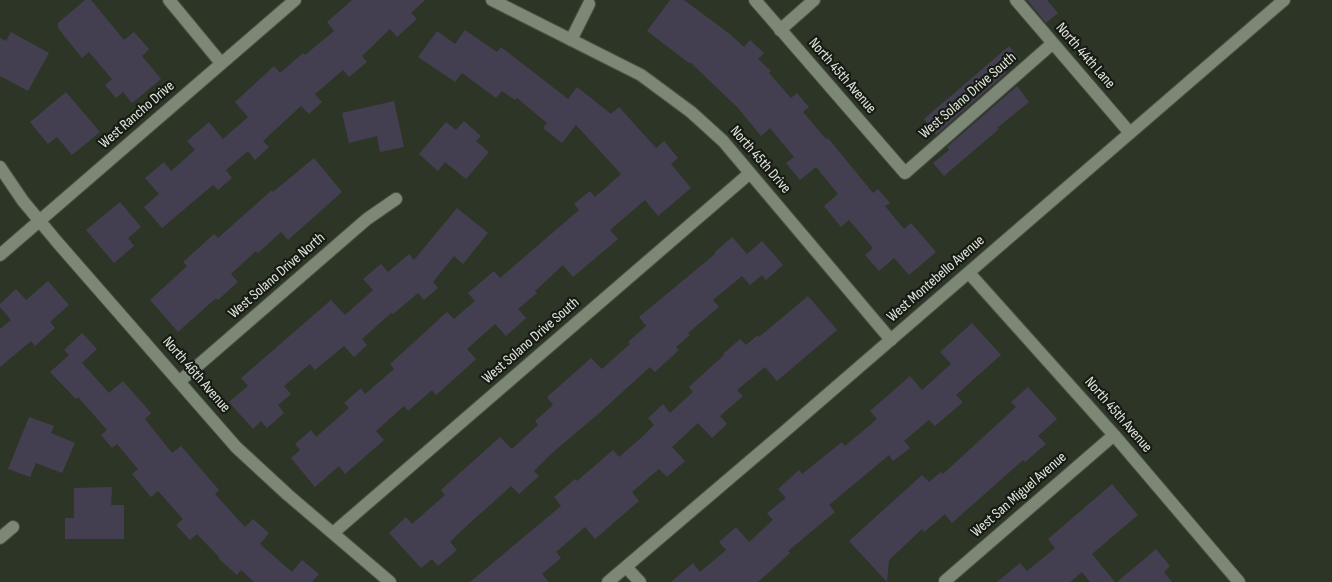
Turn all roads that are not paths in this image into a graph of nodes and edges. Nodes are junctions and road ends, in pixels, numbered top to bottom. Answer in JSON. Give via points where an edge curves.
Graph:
{"nodes":[{"id":1,"x":168,"y":0,"type":"edge"},
{"id":2,"x":295,"y":0,"type":"edge"},
{"id":3,"x":492,"y":0,"type":"edge"},
{"id":4,"x":755,"y":0,"type":"edge"},
{"id":5,"x":814,"y":0,"type":"edge"},
{"id":6,"x":1016,"y":0,"type":"edge"},
{"id":7,"x":1275,"y":3,"type":"edge"},
{"id":8,"x":589,"y":4,"type":"dead end"},
{"id":9,"x":780,"y":30,"type":"junction"},
{"id":10,"x":571,"y":40,"type":"junction"},
{"id":11,"x":1053,"y":43,"type":"junction"},
{"id":12,"x":221,"y":63,"type":"junction"},
{"id":13,"x":1130,"y":133,"type":"junction"},
{"id":14,"x":0,"y":167,"type":"edge"},
{"id":15,"x":750,"y":173,"type":"junction"},
{"id":16,"x":905,"y":173,"type":"joint"},
{"id":17,"x":396,"y":199,"type":"dead end"},
{"id":18,"x":40,"y":221,"type":"junction"},
{"id":19,"x":0,"y":255,"type":"edge"},
{"id":20,"x":969,"y":273,"type":"junction"},
{"id":21,"x":891,"y":340,"type":"junction"},
{"id":22,"x":180,"y":381,"type":"junction"},
{"id":23,"x":1114,"y":434,"type":"junction"},
{"id":24,"x":13,"y":526,"type":"dead end"},
{"id":25,"x":333,"y":533,"type":"junction"},
{"id":26,"x":0,"y":538,"type":"edge"},
{"id":27,"x":626,"y":566,"type":"junction"},
{"id":28,"x":945,"y":581,"type":"edge"},
{"id":29,"x":390,"y":582,"type":"edge"},
{"id":30,"x":608,"y":582,"type":"edge"},
{"id":31,"x":640,"y":582,"type":"edge"},
{"id":32,"x":1239,"y":582,"type":"edge"}],
"edges":[{"from":1,"to":12,"type":"street"},
{"from":2,"to":12,"type":"street","name":"West Rancho Drive"},
{"from":3,"to":10,"type":"street","name":"North 45th Drive"},
{"from":4,"to":9,"type":"street","name":"North 45th Avenue"},
{"from":5,"to":9,"type":"street"},
{"from":6,"to":11,"type":"street","name":"North 44th Lane"},
{"from":7,"to":13,"type":"street","name":"West Montebello Avenue"},
{"from":8,"to":10,"type":"street"},
{"from":9,"to":16,"type":"street","name":"North 45th Avenue"},
{"from":10,"to":15,"type":"street","name":"North 45th Drive","via":[[640,75],[673,99],[712,131]]},
{"from":11,"to":13,"type":"street","name":"North 44th Lane"},
{"from":11,"to":16,"type":"street","name":"West Solano Drive South"},
{"from":12,"to":18,"type":"street","name":"West Rancho Drive"},
{"from":13,"to":20,"type":"street","name":"West Montebello Avenue"},
{"from":14,"to":18,"type":"street","name":"North 46th Avenue"},
{"from":15,"to":21,"type":"street","name":"North 45th Drive"},
{"from":15,"to":25,"type":"street","name":"West Solano Drive South"},
{"from":17,"to":22,"type":"street","name":"West Solano Drive North","via":[[367,220]]},
{"from":18,"to":19,"type":"street","name":"West Rancho Drive"},
{"from":18,"to":22,"type":"street","name":"North 46th Avenue"},
{"from":20,"to":21,"type":"street","name":"West Montebello Avenue"},
{"from":20,"to":23,"type":"street","name":"North 45th Avenue"},
{"from":21,"to":27,"type":"street","name":"West Montebello Avenue"},
{"from":22,"to":25,"type":"street","name":"North 46th Avenue","via":[[236,447]]},
{"from":23,"to":28,"type":"street","name":"West San Miguel Avenue"},
{"from":23,"to":32,"type":"street","name":"North 45th Avenue"},
{"from":24,"to":26,"type":"street"},
{"from":25,"to":29,"type":"street","name":"North 46th Avenue"},
{"from":27,"to":30,"type":"street","name":"West Montebello Avenue"},
{"from":27,"to":31,"type":"street"}]}
